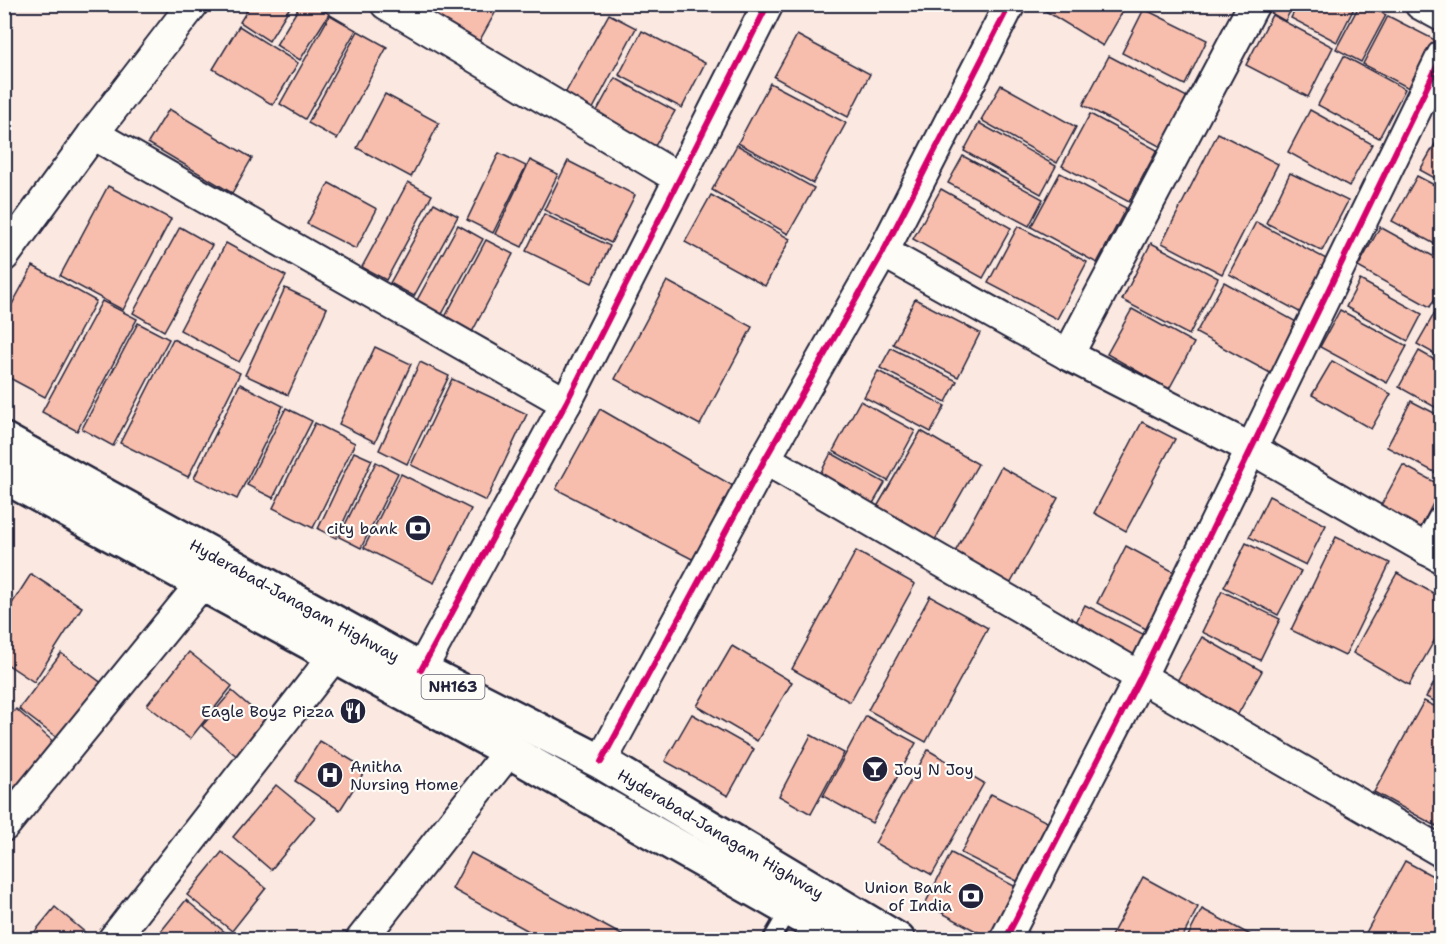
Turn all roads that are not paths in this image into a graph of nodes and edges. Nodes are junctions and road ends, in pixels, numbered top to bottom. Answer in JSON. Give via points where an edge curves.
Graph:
{"nodes":[{"id":1,"x":193,"y":4,"type":"edge"},
{"id":2,"x":386,"y":4,"type":"edge"},
{"id":3,"x":768,"y":4,"type":"edge"},
{"id":4,"x":1010,"y":4,"type":"edge"},
{"id":5,"x":1254,"y":4,"type":"edge"},
{"id":6,"x":1419,"y":4,"type":"edge"},
{"id":7,"x":1442,"y":16,"type":"edge"},
{"id":8,"x":1442,"y":56,"type":"edge"},
{"id":9,"x":93,"y":134,"type":"junction"},
{"id":10,"x":678,"y":178,"type":"junction"},
{"id":11,"x":883,"y":252,"type":"junction"},
{"id":12,"x":4,"y":256,"type":"edge"},
{"id":13,"x":1068,"y":355,"type":"junction"},
{"id":14,"x":566,"y":404,"type":"junction"},
{"id":15,"x":4,"y":440,"type":"edge"},
{"id":16,"x":1250,"y":448,"type":"junction"},
{"id":17,"x":765,"y":459,"type":"junction"},
{"id":18,"x":4,"y":476,"type":"edge"},
{"id":19,"x":1442,"y":522,"type":"edge"},
{"id":20,"x":1434,"y":554,"type":"edge"},
{"id":21,"x":202,"y":583,"type":"junction"},
{"id":22,"x":334,"y":656,"type":"junction"},
{"id":23,"x":421,"y":670,"type":"junction"},
{"id":24,"x":1140,"y":678,"type":"junction"},
{"id":25,"x":509,"y":751,"type":"junction"},
{"id":26,"x":601,"y":762,"type":"junction"},
{"id":27,"x":4,"y":826,"type":"edge"},
{"id":28,"x":1442,"y":852,"type":"edge"},
{"id":29,"x":789,"y":909,"type":"junction"},
{"id":30,"x":114,"y":939,"type":"edge"},
{"id":31,"x":361,"y":939,"type":"edge"},
{"id":32,"x":771,"y":939,"type":"edge"},
{"id":33,"x":843,"y":939,"type":"edge"},
{"id":34,"x":898,"y":939,"type":"edge"},
{"id":35,"x":1005,"y":939,"type":"edge"}],
"edges":[{"from":1,"to":9,"type":"street"},
{"from":2,"to":10,"type":"street"},
{"from":3,"to":10,"type":"street"},
{"from":4,"to":11,"type":"street"},
{"from":5,"to":13,"type":"street"},
{"from":6,"to":7,"type":"street"},
{"from":8,"to":16,"type":"street"},
{"from":9,"to":12,"type":"street"},
{"from":9,"to":14,"type":"street"},
{"from":10,"to":14,"type":"street"},
{"from":11,"to":13,"type":"street"},
{"from":11,"to":17,"type":"street"},
{"from":13,"to":16,"type":"street"},
{"from":14,"to":23,"type":"street"},
{"from":15,"to":23,"type":"highway","name":"Hyderabad-Janagam Highway","number":"NH163"},
{"from":16,"to":20,"type":"street"},
{"from":16,"to":24,"type":"street"},
{"from":17,"to":24,"type":"street"},
{"from":17,"to":26,"type":"street"},
{"from":18,"to":21,"type":"highway","name":"Hyderabad-Janagam Highway","number":"NH163"},
{"from":19,"to":20,"type":"street"},
{"from":21,"to":22,"type":"highway","name":"Hyderabad-Janagam Highway","number":"NH163"},
{"from":21,"to":27,"type":"street"},
{"from":22,"to":25,"type":"highway","name":"Hyderabad-Janagam Highway","number":"NH163"},
{"from":22,"to":30,"type":"street"},
{"from":23,"to":26,"type":"highway","name":"Hyderabad-Janagam Highway","number":"NH163"},
{"from":24,"to":28,"type":"street"},
{"from":24,"to":35,"type":"street"},
{"from":25,"to":29,"type":"highway","name":"Hyderabad-Janagam Highway","number":"NH163"},
{"from":25,"to":31,"type":"street"},
{"from":26,"to":34,"type":"highway","name":"Hyderabad-Janagam Highway","number":"NH163"},
{"from":29,"to":32,"type":"lane"},
{"from":29,"to":33,"type":"highway","name":"Hyderabad-Janagam Highway","number":"NH163"}]}
